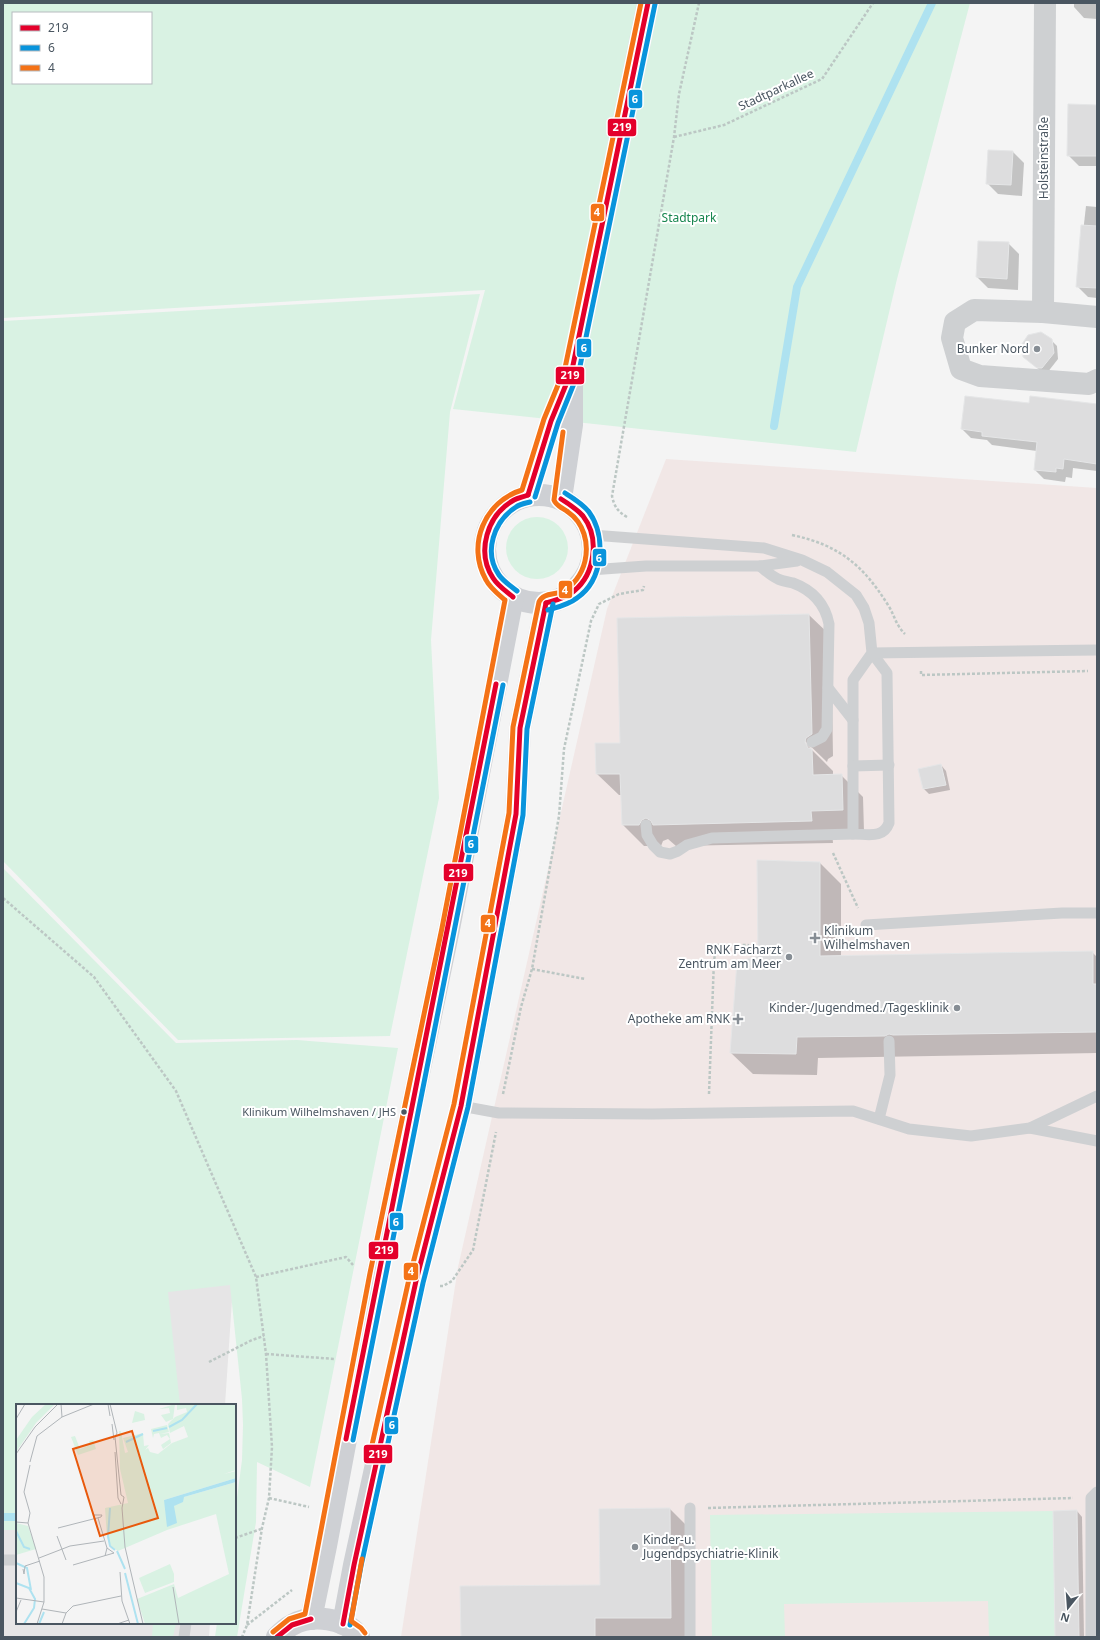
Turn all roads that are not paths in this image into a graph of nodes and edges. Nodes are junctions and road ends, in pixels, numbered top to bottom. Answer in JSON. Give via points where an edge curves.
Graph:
{"nodes":[{"id":1,"x":648,"y":3,"type":"edge"},
{"id":2,"x":1045,"y":3,"type":"edge"},
{"id":3,"x":1043,"y":312,"type":"junction"},
{"id":4,"x":1097,"y":317,"type":"edge"},
{"id":5,"x":572,"y":370,"type":"junction"},
{"id":6,"x":1097,"y":380,"type":"edge"},
{"id":7,"x":528,"y":495,"type":"junction"},
{"id":8,"x":561,"y":498,"type":"junction"},
{"id":9,"x":592,"y":535,"type":"junction"},
{"id":10,"x":802,"y":560,"type":"junction"},
{"id":11,"x":760,"y":566,"type":"junction"},
{"id":12,"x":590,"y":570,"type":"junction"},
{"id":13,"x":513,"y":597,"type":"junction"},
{"id":14,"x":546,"y":603,"type":"junction"},
{"id":15,"x":1097,"y":650,"type":"edge"},
{"id":16,"x":872,"y":653,"type":"junction"},
{"id":17,"x":828,"y":688,"type":"junction"},
{"id":18,"x":853,"y":720,"type":"junction"},
{"id":19,"x":812,"y":742,"type":"dead end"},
{"id":20,"x":889,"y":765,"type":"junction"},
{"id":21,"x":853,"y":766,"type":"junction"},
{"id":22,"x":646,"y":825,"type":"dead end"},
{"id":23,"x":853,"y":834,"type":"junction"},
{"id":24,"x":1097,"y":913,"type":"edge"},
{"id":25,"x":866,"y":924,"type":"road end"},
{"id":26,"x":890,"y":1041,"type":"dead end"},
{"id":27,"x":1097,"y":1096,"type":"edge"},
{"id":28,"x":461,"y":1106,"type":"junction"},
{"id":29,"x":879,"y":1119,"type":"junction"},
{"id":30,"x":1030,"y":1128,"type":"junction"},
{"id":31,"x":1097,"y":1141,"type":"edge"},
{"id":32,"x":1094,"y":1495,"type":"edge"},
{"id":33,"x":690,"y":1508,"type":"road end"},
{"id":34,"x":3,"y":1560,"type":"edge"},
{"id":35,"x":16,"y":1560,"type":"edge"},
{"id":36,"x":311,"y":1619,"type":"junction"},
{"id":37,"x":186,"y":1624,"type":"edge"},
{"id":38,"x":351,"y":1631,"type":"edge"},
{"id":39,"x":184,"y":1637,"type":"edge"},
{"id":40,"x":277,"y":1637,"type":"edge"},
{"id":41,"x":690,"y":1637,"type":"edge"},
{"id":42,"x":1091,"y":1637,"type":"edge"}],
"edges":[{"from":1,"to":5,"type":"main road"},
{"from":2,"to":3,"type":"street","name":"Holsteinstraße"},
{"from":3,"to":4,"type":"street"},
{"from":3,"to":6,"type":"street","via":[[974,310],[955,322],[952,338],[961,369],[980,376],[1089,384]]},
{"from":5,"to":7,"type":"main road","via":[[551,421]]},
{"from":5,"to":8,"type":"main road","via":[[572,425]]},
{"from":7,"to":8,"type":"main road","via":[[545,494]]},
{"from":7,"to":13,"type":"main road","via":[[512,501],[499,510],[490,524],[485,540],[485,557],[490,573],[500,587]]},
{"from":8,"to":9,"type":"main road","via":[[575,507],[586,520]]},
{"from":9,"to":10,"type":"lane","via":[[764,548]]},
{"from":9,"to":12,"type":"main road","via":[[594,553]]},
{"from":10,"to":11,"type":"lane"},
{"from":10,"to":16,"type":"lane","via":[[827,572],[856,595],[869,623]]},
{"from":11,"to":12,"type":"lane","via":[[646,566]]},
{"from":11,"to":17,"type":"lane","via":[[778,579],[812,594],[827,614]]},
{"from":12,"to":14,"type":"main road","via":[[579,586],[564,598]]},
{"from":13,"to":14,"type":"main road","via":[[529,602]]},
{"from":13,"to":36,"type":"main road","via":[[377,1274]]},
{"from":14,"to":28,"type":"main road","via":[[520,728],[516,814]]},
{"from":15,"to":16,"type":"lane"},
{"from":16,"to":18,"type":"lane","via":[[853,680]]},
{"from":16,"to":20,"type":"lane","via":[[886,673]]},
{"from":17,"to":18,"type":"lane"},
{"from":17,"to":19,"type":"lane","via":[[827,729],[822,737]]},
{"from":18,"to":21,"type":"lane"},
{"from":20,"to":21,"type":"lane"},
{"from":20,"to":23,"type":"lane","via":[[889,823],[886,830],[880,834]]},
{"from":21,"to":23,"type":"lane"},
{"from":22,"to":23,"type":"lane","via":[[653,845],[660,852],[670,854],[687,845],[712,838]]},
{"from":24,"to":25,"type":"lane"},
{"from":26,"to":29,"type":"lane","via":[[890,1075]]},
{"from":27,"to":30,"type":"lane"},
{"from":28,"to":29,"type":"lane","via":[[499,1113],[853,1111]]},
{"from":28,"to":38,"type":"main road","via":[[416,1281],[354,1565]]},
{"from":29,"to":30,"type":"lane","via":[[909,1129],[971,1136]]},
{"from":30,"to":31,"type":"lane"},
{"from":32,"to":42,"type":"lane"},
{"from":33,"to":41,"type":"lane"},
{"from":34,"to":35,"type":"lane"},
{"from":36,"to":38,"type":"main road","via":[[328,1619]]},
{"from":36,"to":40,"type":"main road","via":[[292,1625]]},
{"from":37,"to":39,"type":"lane"}]}
